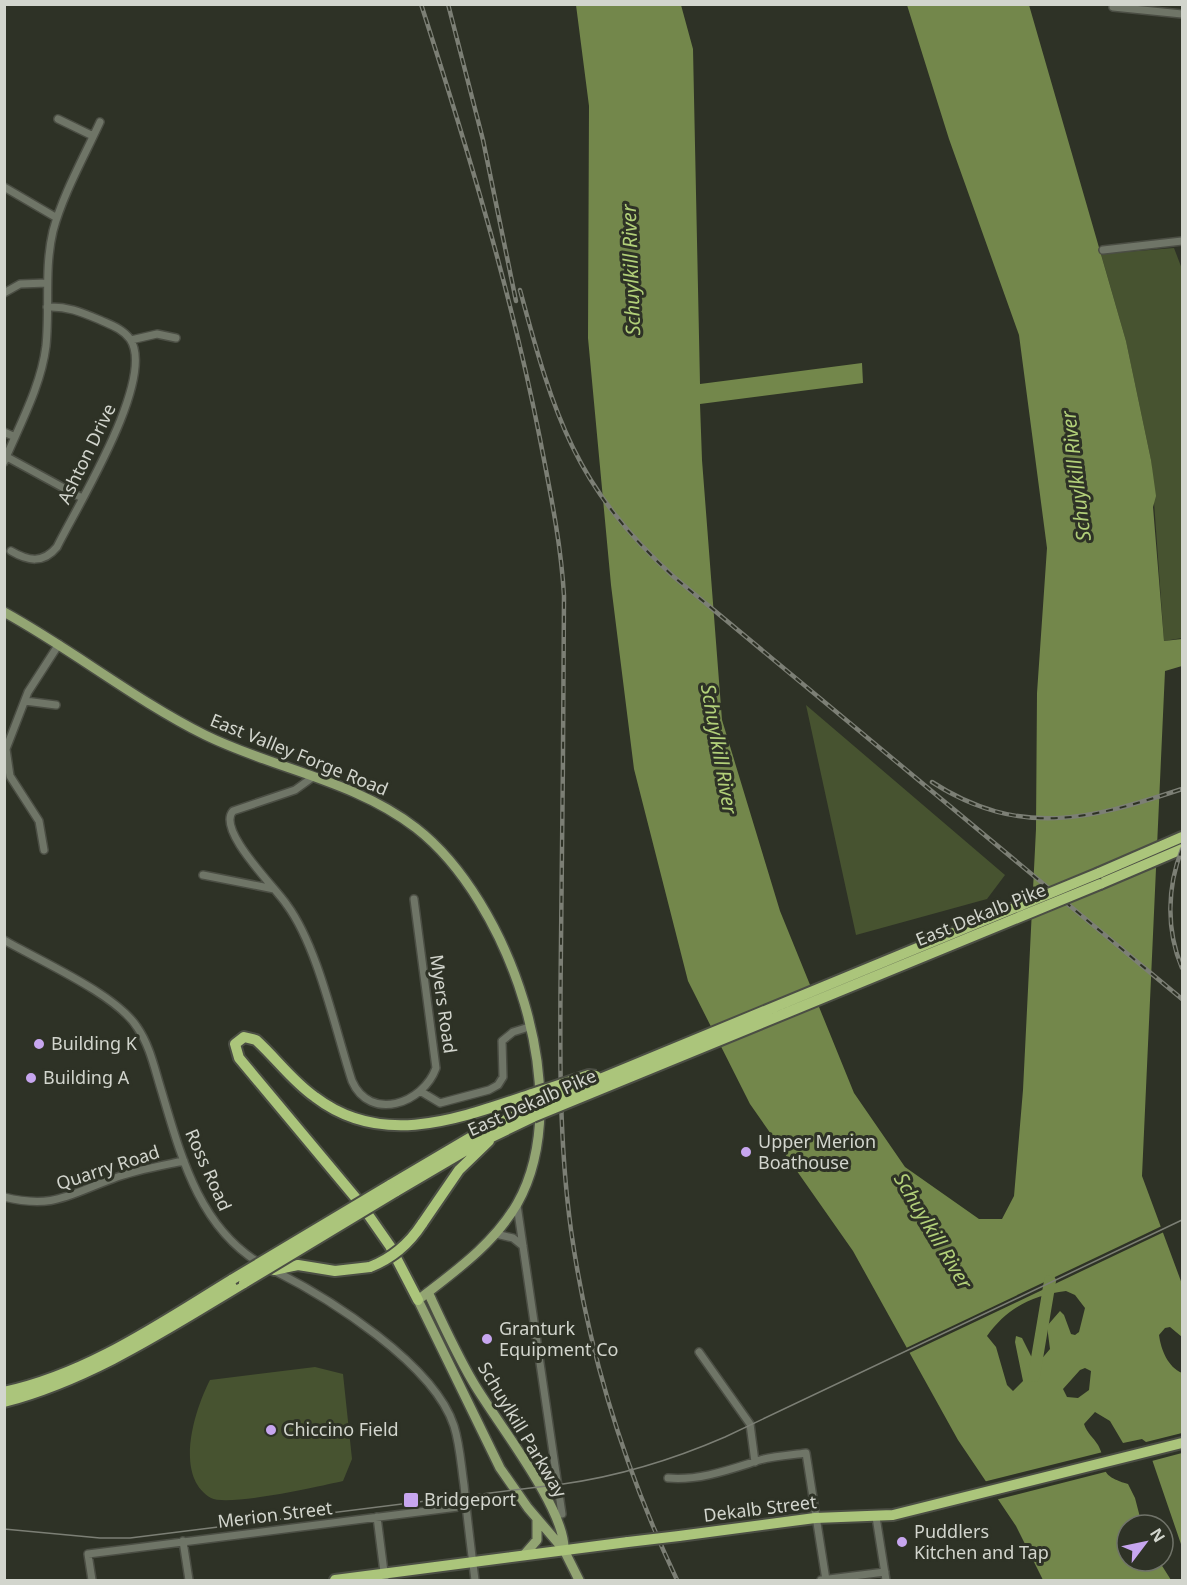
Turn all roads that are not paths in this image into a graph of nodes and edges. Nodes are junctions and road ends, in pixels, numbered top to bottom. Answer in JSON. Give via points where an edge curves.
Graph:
{"nodes":[{"id":1,"x":1114,"y":6,"type":"edge"},
{"id":2,"x":1182,"y":14,"type":"edge"},
{"id":3,"x":57,"y":119,"type":"dead end"},
{"id":4,"x":100,"y":122,"type":"dead end"},
{"id":5,"x":93,"y":136,"type":"junction"},
{"id":6,"x":4,"y":187,"type":"edge"},
{"id":7,"x":57,"y":218,"type":"junction"},
{"id":8,"x":1182,"y":241,"type":"edge"},
{"id":9,"x":1103,"y":250,"type":"dead end"},
{"id":10,"x":47,"y":283,"type":"junction"},
{"id":11,"x":4,"y":293,"type":"edge"},
{"id":12,"x":47,"y":307,"type":"junction"},
{"id":13,"x":176,"y":338,"type":"dead end"},
{"id":14,"x":131,"y":340,"type":"junction"},
{"id":15,"x":4,"y":432,"type":"edge"},
{"id":16,"x":15,"y":437,"type":"junction"},
{"id":17,"x":6,"y":459,"type":"edge"},
{"id":18,"x":82,"y":498,"type":"junction"},
{"id":19,"x":10,"y":551,"type":"dead end"},
{"id":20,"x":4,"y":612,"type":"edge"},
{"id":21,"x":59,"y":644,"type":"junction"},
{"id":22,"x":25,"y":701,"type":"junction"},
{"id":23,"x":56,"y":705,"type":"dead end"},
{"id":24,"x":6,"y":738,"type":"edge"},
{"id":25,"x":313,"y":777,"type":"junction"},
{"id":26,"x":1182,"y":837,"type":"edge"},
{"id":27,"x":1182,"y":849,"type":"edge"},
{"id":28,"x":44,"y":850,"type":"dead end"},
{"id":29,"x":203,"y":875,"type":"dead end"},
{"id":30,"x":1099,"y":879,"type":"junction"},
{"id":31,"x":275,"y":890,"type":"junction"},
{"id":32,"x":414,"y":899,"type":"dead end"},
{"id":33,"x":4,"y":940,"type":"edge"},
{"id":34,"x":529,"y":1027,"type":"junction"},
{"id":35,"x":602,"y":1078,"type":"junction"},
{"id":36,"x":420,"y":1091,"type":"junction"},
{"id":37,"x":532,"y":1112,"type":"junction"},
{"id":38,"x":492,"y":1137,"type":"junction"},
{"id":39,"x":184,"y":1161,"type":"junction"},
{"id":40,"x":393,"y":1189,"type":"junction"},
{"id":41,"x":4,"y":1197,"type":"edge"},
{"id":42,"x":517,"y":1205,"type":"junction"},
{"id":43,"x":496,"y":1234,"type":"junction"},
{"id":44,"x":523,"y":1246,"type":"junction"},
{"id":45,"x":274,"y":1270,"type":"junction"},
{"id":46,"x":428,"y":1292,"type":"junction"},
{"id":47,"x":418,"y":1300,"type":"junction"},
{"id":48,"x":699,"y":1352,"type":"dead end"},
{"id":49,"x":4,"y":1392,"type":"edge"},
{"id":50,"x":4,"y":1402,"type":"edge"},
{"id":51,"x":1182,"y":1443,"type":"edge"},
{"id":52,"x":755,"y":1462,"type":"junction"},
{"id":53,"x":668,"y":1478,"type":"dead end"},
{"id":54,"x":466,"y":1506,"type":"junction"},
{"id":55,"x":562,"y":1514,"type":"dead end"},
{"id":56,"x":377,"y":1517,"type":"junction"},
{"id":57,"x":876,"y":1517,"type":"junction"},
{"id":58,"x":815,"y":1518,"type":"junction"},
{"id":59,"x":537,"y":1520,"type":"junction"},
{"id":60,"x":183,"y":1541,"type":"junction"},
{"id":61,"x":564,"y":1550,"type":"junction"},
{"id":62,"x":524,"y":1555,"type":"junction"},
{"id":63,"x":473,"y":1562,"type":"junction"},
{"id":64,"x":885,"y":1572,"type":"junction"},
{"id":65,"x":385,"y":1577,"type":"edge"},
{"id":66,"x":824,"y":1580,"type":"edge"},
{"id":67,"x":92,"y":1581,"type":"edge"},
{"id":68,"x":189,"y":1581,"type":"edge"},
{"id":69,"x":335,"y":1581,"type":"edge"},
{"id":70,"x":475,"y":1581,"type":"edge"},
{"id":71,"x":579,"y":1581,"type":"edge"},
{"id":72,"x":886,"y":1581,"type":"edge"}],
"edges":[{"from":1,"to":2,"type":"street"},
{"from":3,"to":5,"type":"street"},
{"from":4,"to":5,"type":"street"},
{"from":5,"to":7,"type":"street"},
{"from":6,"to":7,"type":"street"},
{"from":7,"to":10,"type":"street"},
{"from":8,"to":9,"type":"street"},
{"from":10,"to":11,"type":"street","via":[[20,284]]},
{"from":10,"to":12,"type":"street"},
{"from":12,"to":14,"type":"street","via":[[75,309],[116,327]]},
{"from":12,"to":16,"type":"street","via":[[44,359]]},
{"from":13,"to":14,"type":"street","via":[[157,334]]},
{"from":14,"to":18,"type":"street","name":"Ashton Drive","via":[[135,366],[130,398]]},
{"from":15,"to":16,"type":"street"},
{"from":16,"to":17,"type":"street"},
{"from":17,"to":18,"type":"street"},
{"from":18,"to":19,"type":"street","name":"Ashton Drive","via":[[51,554],[36,561]]},
{"from":20,"to":21,"type":"main road","name":"East Valley Forge Road"},
{"from":21,"to":22,"type":"street"},
{"from":21,"to":25,"type":"main road","name":"East Valley Forge Road","via":[[175,718],[221,742]]},
{"from":22,"to":23,"type":"street"},
{"from":22,"to":24,"type":"street"},
{"from":24,"to":28,"type":"street","via":[[9,773],[39,821]]},
{"from":25,"to":31,"type":"street","via":[[300,788],[237,809],[229,817],[229,826],[239,844]]},
{"from":25,"to":34,"type":"main road","name":"East Valley Forge Road","via":[[390,810],[425,835],[448,858],[474,892],[497,934]]},
{"from":26,"to":30,"type":"highway"},
{"from":27,"to":30,"type":"highway"},
{"from":29,"to":31,"type":"street"},
{"from":30,"to":35,"type":"highway","name":"East Dekalb Pike","bridge":true},
{"from":30,"to":37,"type":"highway","name":"East Dekalb Pike","bridge":true},
{"from":31,"to":36,"type":"street","via":[[307,941],[356,1090],[368,1102],[388,1105]]},
{"from":32,"to":36,"type":"street","name":"Myers Road","via":[[436,1059],[433,1076]]},
{"from":33,"to":39,"type":"street","name":"Ross Road","via":[[128,1015],[151,1054]]},
{"from":34,"to":36,"type":"street","via":[[502,1041],[504,1073],[494,1088],[440,1102]]},
{"from":34,"to":42,"type":"main road","name":"East Valley Forge Road","via":[[539,1090],[539,1132],[531,1170]]},
{"from":35,"to":37,"type":"highway","name":"East Dekalb Pike","bridge":true},
{"from":35,"to":47,"type":"highway","bridge":true,"via":[[589,1075],[437,1124],[376,1124],[340,1113],[315,1097],[252,1038],[244,1037],[235,1044],[238,1058],[371,1217]]},
{"from":37,"to":38,"type":"highway","name":"East Dekalb Pike"},
{"from":37,"to":40,"type":"highway","name":"East Dekalb Pike","via":[[473,1136]]},
{"from":38,"to":40,"type":"highway","name":"East Dekalb Pike"},
{"from":38,"to":45,"type":"highway","bridge":true,"via":[[453,1177],[404,1247],[388,1258],[370,1267],[335,1271],[293,1265]]},
{"from":39,"to":41,"type":"street","name":"Quarry Road","via":[[120,1176],[57,1201]]},
{"from":39,"to":45,"type":"street","name":"Ross Road","via":[[214,1223],[248,1255]]},
{"from":40,"to":49,"type":"highway","name":"East Dekalb Pike","bridge":true,"via":[[102,1356],[54,1377]]},
{"from":40,"to":50,"type":"highway","name":"East Dekalb Pike","bridge":true,"via":[[108,1364]]},
{"from":42,"to":43,"type":"main road","name":"East Valley Forge Road"},
{"from":42,"to":44,"type":"street"},
{"from":43,"to":44,"type":"street","via":[[513,1238]]},
{"from":43,"to":46,"type":"main road","name":"East Valley Forge Road"},
{"from":44,"to":55,"type":"street"},
{"from":45,"to":54,"type":"street","name":"Ross Road","via":[[345,1311],[400,1356],[444,1406],[454,1424]]},
{"from":46,"to":47,"type":"main road","name":"East Valley Forge Road"},
{"from":46,"to":61,"type":"main road","name":"Schuylkill Parkway","via":[[474,1383],[542,1490],[565,1540]]},
{"from":47,"to":59,"type":"main road","name":"Schuylkill Parkway","via":[[491,1453]]},
{"from":48,"to":52,"type":"street","via":[[750,1424]]},
{"from":51,"to":57,"type":"highway","name":"Dekalb Street"},
{"from":52,"to":53,"type":"street","via":[[718,1473]]},
{"from":52,"to":58,"type":"street","via":[[806,1452]]},
{"from":54,"to":56,"type":"street","name":"Merion Street"},
{"from":54,"to":63,"type":"street","name":"Ross Road"},
{"from":56,"to":60,"type":"street","name":"Merion Street"},
{"from":56,"to":65,"type":"street"},
{"from":57,"to":58,"type":"highway","name":"Dekalb Street"},
{"from":57,"to":64,"type":"street"},
{"from":58,"to":61,"type":"highway","name":"Dekalb Street","bridge":true},
{"from":58,"to":66,"type":"street"},
{"from":59,"to":61,"type":"main road","name":"Schuylkill Parkway"},
{"from":59,"to":62,"type":"main road","via":[[537,1540]]},
{"from":60,"to":67,"type":"street","name":"Merion Street","via":[[88,1554]]},
{"from":60,"to":68,"type":"street"},
{"from":61,"to":62,"type":"highway","name":"Dekalb Street"},
{"from":61,"to":71,"type":"main road"},
{"from":62,"to":63,"type":"highway","name":"Dekalb Street"},
{"from":63,"to":65,"type":"highway","name":"Dekalb Street"},
{"from":63,"to":70,"type":"street","name":"Ross Road"},
{"from":64,"to":66,"type":"street"},
{"from":64,"to":72,"type":"street"},
{"from":65,"to":69,"type":"highway","name":"Dekalb Street"}]}
